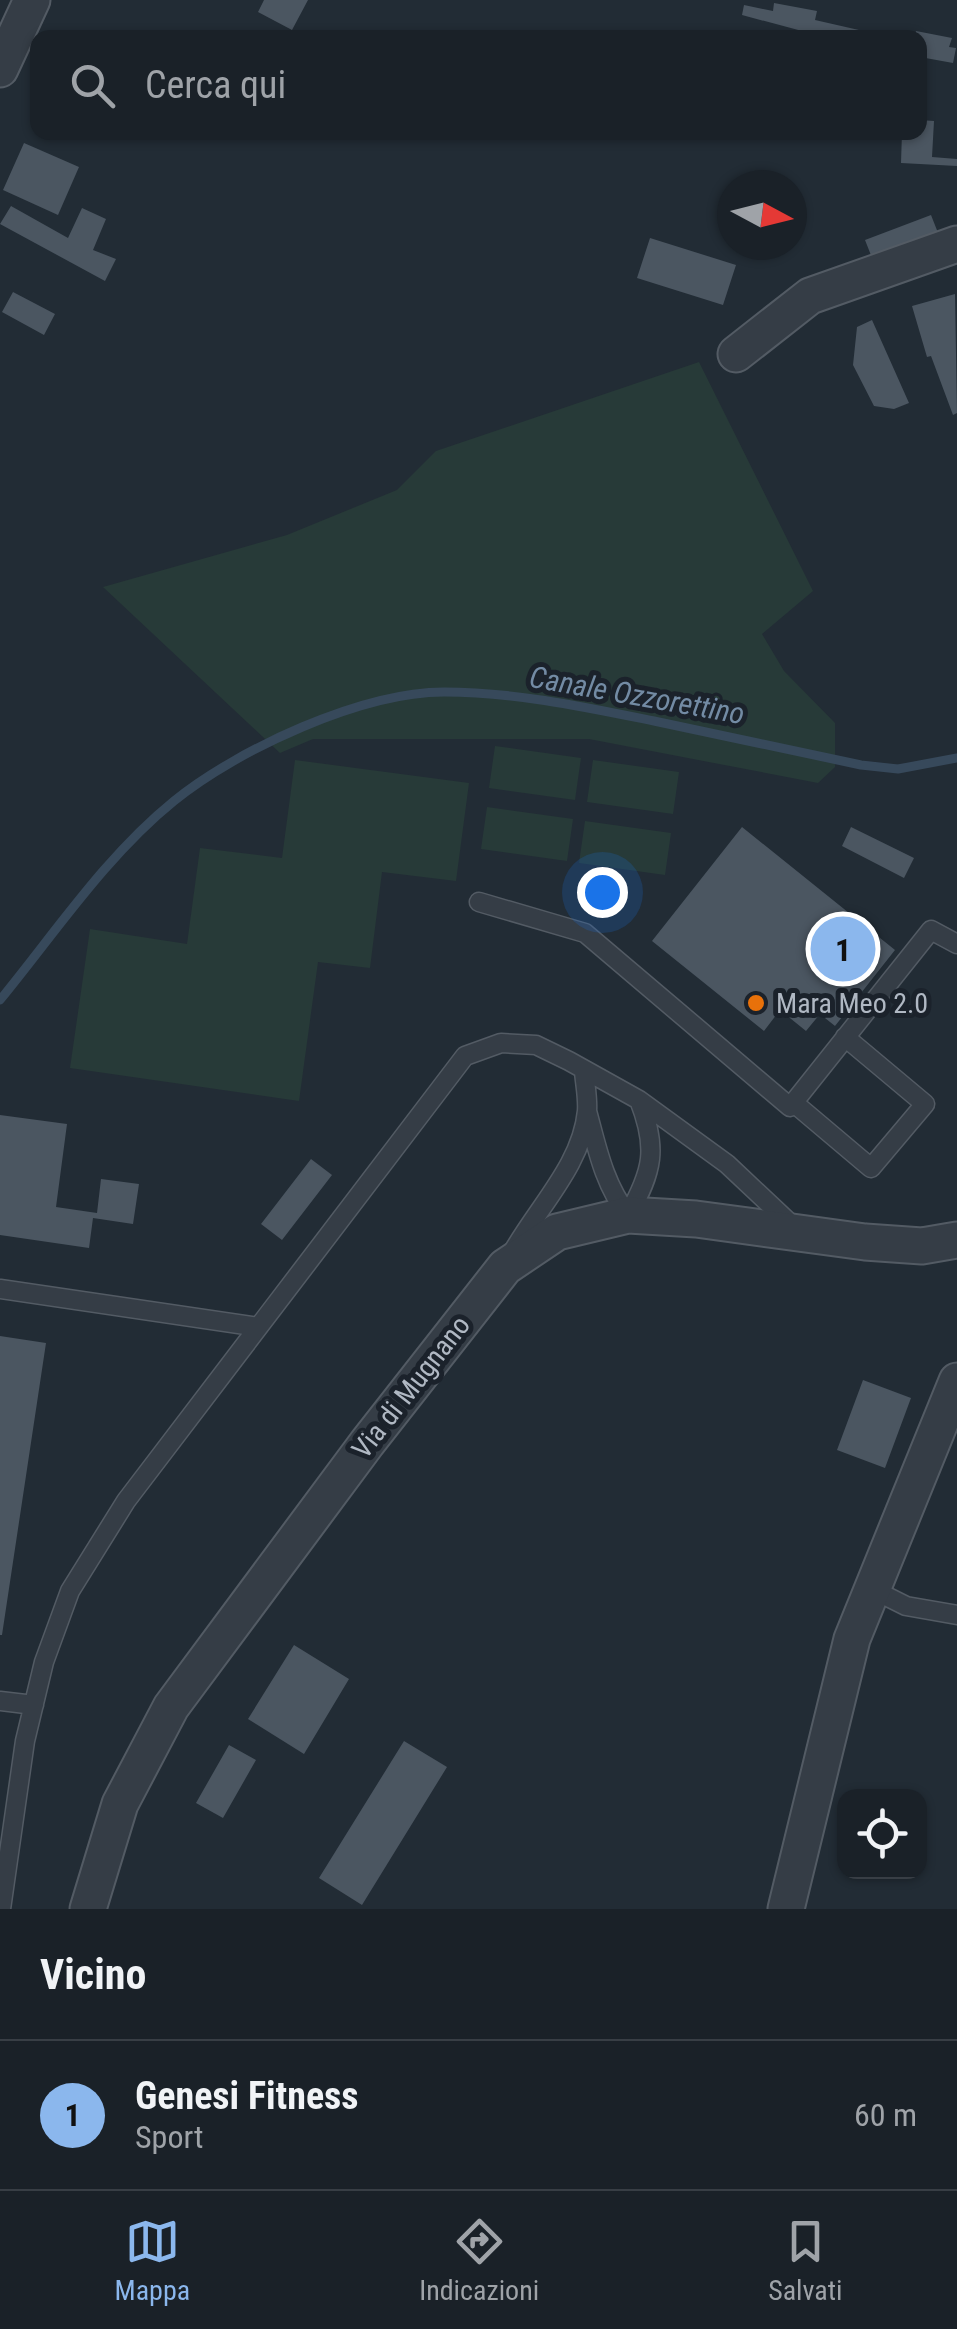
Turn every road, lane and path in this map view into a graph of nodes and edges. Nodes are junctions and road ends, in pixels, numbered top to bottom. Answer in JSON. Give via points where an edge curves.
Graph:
{"nodes":[{"id":1,"x":18,"y":15,"type":"edge"},
{"id":2,"x":0,"y":69,"type":"edge"},
{"id":3,"x":957,"y":244,"type":"edge"},
{"id":4,"x":736,"y":354,"type":"dead end"},
{"id":5,"x":479,"y":902,"type":"dead end"},
{"id":6,"x":957,"y":944,"type":"edge"},
{"id":7,"x":846,"y":1038,"type":"junction"},
{"id":8,"x":584,"y":1071,"type":"junction"},
{"id":9,"x":639,"y":1100,"type":"junction"},
{"id":10,"x":794,"y":1103,"type":"junction"},
{"id":11,"x":587,"y":1110,"type":"junction"},
{"id":12,"x":628,"y":1215,"type":"junction"},
{"id":13,"x":800,"y":1234,"type":"junction"},
{"id":14,"x":957,"y":1240,"type":"edge"},
{"id":15,"x":504,"y":1267,"type":"junction"},
{"id":16,"x":0,"y":1289,"type":"edge"},
{"id":17,"x":258,"y":1326,"type":"junction"},
{"id":18,"x":957,"y":1381,"type":"edge"},
{"id":19,"x":872,"y":1589,"type":"junction"},
{"id":20,"x":957,"y":1615,"type":"edge"},
{"id":21,"x":0,"y":1701,"type":"edge"},
{"id":22,"x":34,"y":1706,"type":"junction"},
{"id":23,"x":7,"y":1812,"type":"edge"},
{"id":24,"x":0,"y":1909,"type":"edge"},
{"id":25,"x":88,"y":1909,"type":"edge"},
{"id":26,"x":786,"y":1909,"type":"edge"}],
"edges":[{"from":1,"to":2,"type":"street"},
{"from":3,"to":4,"type":"street","via":[[810,296]]},
{"from":5,"to":10,"type":"lane","via":[[584,933],[790,1107]]},
{"from":6,"to":7,"type":"lane","via":[[931,930]]},
{"from":7,"to":10,"type":"lane"},
{"from":7,"to":10,"type":"lane","via":[[924,1104],[871,1168]]},
{"from":8,"to":9,"type":"lane"},
{"from":8,"to":11,"type":"lane"},
{"from":8,"to":17,"type":"lane","via":[[536,1045],[501,1043],[466,1056]]},
{"from":9,"to":12,"type":"lane","via":[[652,1134],[646,1184]]},
{"from":9,"to":13,"type":"lane","via":[[727,1164]]},
{"from":11,"to":12,"type":"lane","via":[[603,1170]]},
{"from":11,"to":15,"type":"lane","via":[[576,1154]]},
{"from":12,"to":13,"type":"street","name":"Via di Mugnano"},
{"from":12,"to":15,"type":"street","name":"Via di Mugnano","via":[[557,1232]]},
{"from":13,"to":14,"type":"street","name":"Via di Mugnano","via":[[922,1246]]},
{"from":15,"to":25,"type":"street","name":"Via di Mugnano","via":[[171,1707],[120,1804]]},
{"from":16,"to":17,"type":"lane"},
{"from":17,"to":22,"type":"lane","via":[[86,1562],[44,1662]]},
{"from":18,"to":19,"type":"street"},
{"from":19,"to":20,"type":"lane","via":[[906,1606]]},
{"from":19,"to":26,"type":"street","via":[[852,1639]]},
{"from":21,"to":22,"type":"lane"},
{"from":22,"to":23,"type":"lane"},
{"from":23,"to":24,"type":"lane"}]}
